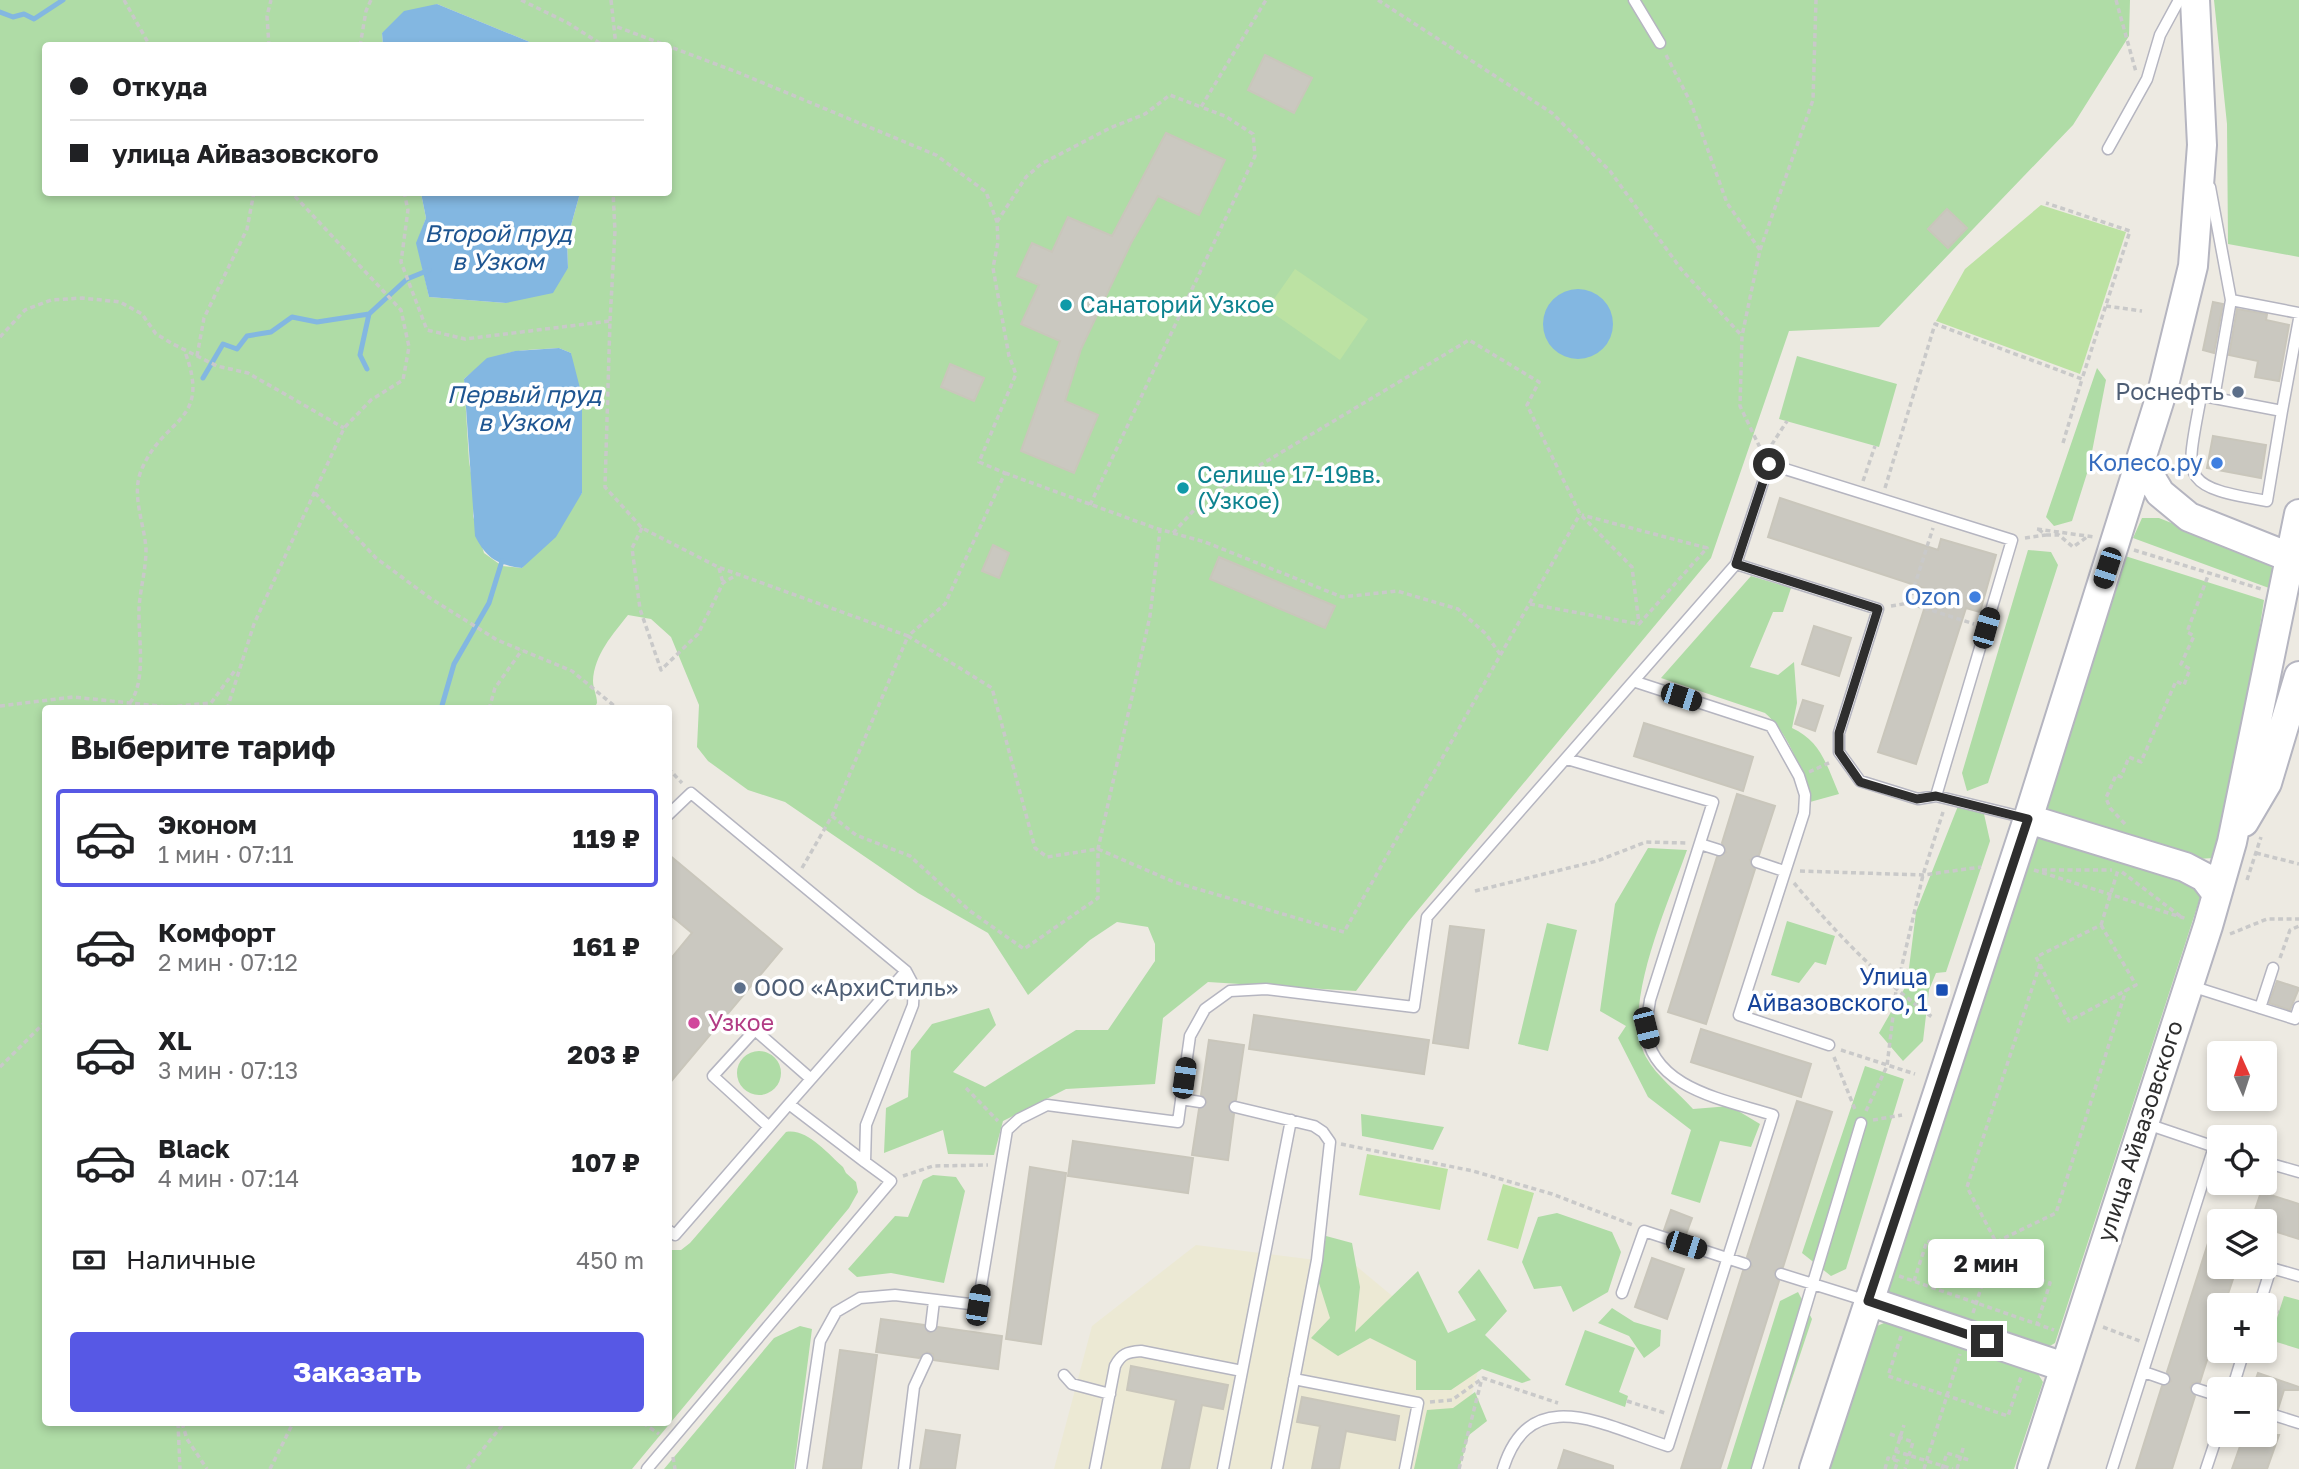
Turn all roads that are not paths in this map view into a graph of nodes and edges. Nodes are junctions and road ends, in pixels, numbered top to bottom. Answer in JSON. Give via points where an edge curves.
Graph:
{"nodes":[{"id":1,"x":1634,"y":0,"type":"edge"},
{"id":2,"x":2179,"y":0,"type":"edge"},
{"id":3,"x":2196,"y":0,"type":"edge"},
{"id":4,"x":1660,"y":43,"type":"road end"},
{"id":5,"x":2202,"y":145,"type":"junction"},
{"id":6,"x":2108,"y":149,"type":"dead end"},
{"id":7,"x":2231,"y":300,"type":"junction"},
{"id":8,"x":2299,"y":313,"type":"edge"},
{"id":9,"x":2299,"y":319,"type":"edge"},
{"id":10,"x":2163,"y":389,"type":"junction"},
{"id":11,"x":2202,"y":396,"type":"junction"},
{"id":12,"x":2214,"y":398,"type":"junction"},
{"id":13,"x":2282,"y":411,"type":"junction"},
{"id":14,"x":2141,"y":461,"type":"junction"},
{"id":15,"x":2299,"y":514,"type":"edge"},
{"id":16,"x":2295,"y":559,"type":"edge"},
{"id":17,"x":1736,"y":564,"type":"junction"},
{"id":18,"x":2299,"y":676,"type":"edge"},
{"id":19,"x":1636,"y":682,"type":"junction"},
{"id":20,"x":1567,"y":759,"type":"junction"},
{"id":21,"x":1936,"y":796,"type":"junction"},
{"id":22,"x":672,"y":811,"type":"edge"},
{"id":23,"x":2028,"y":819,"type":"junction"},
{"id":24,"x":1700,"y":844,"type":"junction"},
{"id":25,"x":2244,"y":848,"type":"junction"},
{"id":26,"x":1719,"y":850,"type":"dead end"},
{"id":27,"x":1757,"y":862,"type":"dead end"},
{"id":28,"x":1784,"y":870,"type":"junction"},
{"id":29,"x":2217,"y":894,"type":"junction"},
{"id":30,"x":2273,"y":968,"type":"road end"},
{"id":31,"x":906,"y":971,"type":"junction"},
{"id":32,"x":2188,"y":985,"type":"junction"},
{"id":33,"x":2299,"y":1007,"type":"edge"},
{"id":34,"x":2260,"y":1008,"type":"junction"},
{"id":35,"x":1829,"y":1045,"type":"road end"},
{"id":36,"x":811,"y":1079,"type":"junction"},
{"id":37,"x":1181,"y":1099,"type":"junction"},
{"id":38,"x":1200,"y":1102,"type":"dead end"},
{"id":39,"x":789,"y":1104,"type":"junction"},
{"id":40,"x":1235,"y":1107,"type":"dead end"},
{"id":41,"x":1291,"y":1121,"type":"junction"},
{"id":42,"x":2142,"y":1122,"type":"junction"},
{"id":43,"x":1861,"y":1123,"type":"road end"},
{"id":44,"x":769,"y":1127,"type":"junction"},
{"id":45,"x":2207,"y":1144,"type":"edge"},
{"id":46,"x":865,"y":1162,"type":"junction"},
{"id":47,"x":2277,"y":1166,"type":"edge"},
{"id":48,"x":2299,"y":1172,"type":"edge"},
{"id":49,"x":2207,"y":1177,"type":"edge"},
{"id":50,"x":672,"y":1233,"type":"edge"},
{"id":51,"x":1728,"y":1259,"type":"junction"},
{"id":52,"x":1745,"y":1264,"type":"dead end"},
{"id":53,"x":1781,"y":1274,"type":"dead end"},
{"id":54,"x":2299,"y":1276,"type":"edge"},
{"id":55,"x":1813,"y":1283,"type":"junction"},
{"id":56,"x":1622,"y":1293,"type":"dead end"},
{"id":57,"x":2263,"y":1293,"type":"edge"},
{"id":58,"x":934,"y":1301,"type":"junction"},
{"id":59,"x":1868,"y":1301,"type":"junction"},
{"id":60,"x":931,"y":1326,"type":"dead end"},
{"id":61,"x":927,"y":1359,"type":"dead end"},
{"id":62,"x":2064,"y":1367,"type":"junction"},
{"id":63,"x":1242,"y":1371,"type":"junction"},
{"id":64,"x":2144,"y":1371,"type":"junction"},
{"id":65,"x":1064,"y":1375,"type":"dead end"},
{"id":66,"x":2164,"y":1378,"type":"dead end"},
{"id":67,"x":1294,"y":1380,"type":"junction"},
{"id":68,"x":2197,"y":1389,"type":"dead end"},
{"id":69,"x":2207,"y":1392,"type":"edge"},
{"id":70,"x":1110,"y":1394,"type":"junction"},
{"id":71,"x":2277,"y":1416,"type":"edge"},
{"id":72,"x":2299,"y":1423,"type":"edge"},
{"id":73,"x":2213,"y":1447,"type":"edge"},
{"id":74,"x":646,"y":1469,"type":"edge"},
{"id":75,"x":802,"y":1469,"type":"edge"},
{"id":76,"x":904,"y":1469,"type":"edge"},
{"id":77,"x":1095,"y":1469,"type":"edge"},
{"id":78,"x":1223,"y":1469,"type":"edge"},
{"id":79,"x":1277,"y":1469,"type":"edge"},
{"id":80,"x":1405,"y":1469,"type":"edge"},
{"id":81,"x":1503,"y":1469,"type":"edge"},
{"id":82,"x":1757,"y":1469,"type":"edge"},
{"id":83,"x":1814,"y":1469,"type":"edge"},
{"id":84,"x":2032,"y":1469,"type":"edge"},
{"id":85,"x":2112,"y":1469,"type":"edge"},
{"id":86,"x":2206,"y":1469,"type":"edge"}],
"edges":[{"from":1,"to":4,"type":"lane"},
{"from":2,"to":6,"type":"lane","via":[[2160,35],[2147,79]]},
{"from":3,"to":5,"type":"main road"},
{"from":5,"to":7,"type":"lane"},
{"from":5,"to":10,"type":"main road","via":[[2193,266]]},
{"from":7,"to":8,"type":"lane"},
{"from":7,"to":12,"type":"lane"},
{"from":9,"to":13,"type":"lane"},
{"from":10,"to":11,"type":"lane"},
{"from":10,"to":14,"type":"main road"},
{"from":11,"to":12,"type":"lane"},
{"from":11,"to":13,"type":"lane","via":[[2189,463],[2199,482],[2219,493],[2267,501]]},
{"from":12,"to":13,"type":"lane"},
{"from":14,"to":16,"type":"main road","via":[[2160,493],[2189,517]]},
{"from":14,"to":23,"type":"main road","via":[[2102,540]]},
{"from":15,"to":16,"type":"main road","name":"улица Айвазовского"},
{"from":16,"to":25,"type":"main road","name":"улица Айвазовского"},
{"from":17,"to":19,"type":"lane"},
{"from":17,"to":21,"type":"lane","via":[[1878,609],[1839,733],[1839,752],[1860,782],[1917,799]]},
{"from":17,"to":21,"type":"lane","via":[[1769,464],[2012,540]]},
{"from":18,"to":25,"type":"main road","name":"улица Айвазовского"},
{"from":19,"to":20,"type":"lane"},
{"from":19,"to":28,"type":"lane","via":[[1771,726],[1805,795],[1804,813]]},
{"from":20,"to":24,"type":"lane","via":[[1713,802]]},
{"from":20,"to":37,"type":"lane","via":[[1427,917],[1414,1007],[1266,989],[1230,991],[1205,1009],[1191,1036]]},
{"from":21,"to":23,"type":"lane"},
{"from":22,"to":31,"type":"lane","via":[[691,793]]},
{"from":23,"to":29,"type":"main road","via":[[2121,859],[2185,867],[2203,877]]},
{"from":23,"to":59,"type":"main road"},
{"from":24,"to":26,"type":"lane"},
{"from":24,"to":51,"type":"lane","via":[[1650,1000],[1646,1028],[1653,1055],[1670,1075],[1696,1091],[1773,1115]]},
{"from":25,"to":29,"type":"main road","name":"улица Айвазовского"},
{"from":27,"to":28,"type":"lane"},
{"from":28,"to":35,"type":"lane","via":[[1739,1015]]},
{"from":29,"to":32,"type":"main road","name":"улица Айвазовского"},
{"from":30,"to":34,"type":"lane"},
{"from":31,"to":36,"type":"lane"},
{"from":31,"to":46,"type":"lane","via":[[914,986],[913,1005],[866,1125]]},
{"from":32,"to":34,"type":"lane"},
{"from":32,"to":42,"type":"main road","name":"улица Айвазовского"},
{"from":33,"to":34,"type":"lane","via":[[2295,1019]]},
{"from":36,"to":39,"type":"lane"},
{"from":36,"to":44,"type":"lane","via":[[755,1030],[713,1076]]},
{"from":37,"to":38,"type":"lane"},
{"from":37,"to":58,"type":"lane","via":[[1178,1122],[1047,1105],[1019,1119],[1007,1130],[978,1305]]},
{"from":39,"to":44,"type":"lane"},
{"from":39,"to":46,"type":"lane"},
{"from":40,"to":41,"type":"lane"},
{"from":41,"to":63,"type":"lane"},
{"from":41,"to":67,"type":"lane","via":[[1314,1126],[1329,1142],[1317,1260]]},
{"from":42,"to":45,"type":"lane"},
{"from":42,"to":62,"type":"main road","name":"улица Айвазовского"},
{"from":43,"to":55,"type":"lane"},
{"from":44,"to":50,"type":"lane"},
{"from":46,"to":74,"type":"lane","via":[[891,1181]]},
{"from":47,"to":48,"type":"lane"},
{"from":49,"to":64,"type":"lane"},
{"from":51,"to":52,"type":"lane"},
{"from":51,"to":56,"type":"lane","via":[[1644,1231]]},
{"from":51,"to":81,"type":"lane","via":[[1668,1446],[1558,1415],[1540,1418],[1524,1428]]},
{"from":53,"to":55,"type":"lane"},
{"from":54,"to":57,"type":"lane","via":[[2271,1268]]},
{"from":55,"to":59,"type":"lane"},
{"from":55,"to":82,"type":"lane"},
{"from":58,"to":60,"type":"lane"},
{"from":58,"to":75,"type":"lane","via":[[860,1298],[836,1312],[820,1341]]},
{"from":59,"to":62,"type":"main road"},
{"from":59,"to":83,"type":"main road"},
{"from":61,"to":76,"type":"lane","via":[[914,1387]]},
{"from":62,"to":84,"type":"main road","name":"улица Айвазовского"},
{"from":63,"to":70,"type":"lane","via":[[1128,1352],[1115,1367]]},
{"from":63,"to":78,"type":"lane"},
{"from":64,"to":66,"type":"lane"},
{"from":64,"to":85,"type":"lane"},
{"from":65,"to":70,"type":"lane","via":[[1072,1384]]},
{"from":67,"to":79,"type":"lane"},
{"from":67,"to":80,"type":"lane","via":[[1418,1403]]},
{"from":68,"to":69,"type":"lane"},
{"from":70,"to":77,"type":"lane"},
{"from":71,"to":72,"type":"lane"},
{"from":73,"to":86,"type":"lane"}]}
